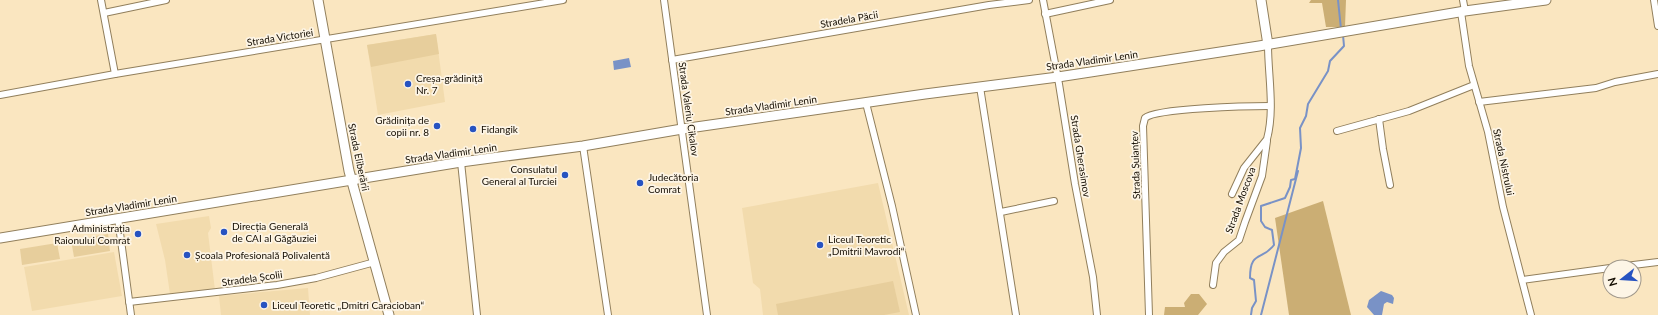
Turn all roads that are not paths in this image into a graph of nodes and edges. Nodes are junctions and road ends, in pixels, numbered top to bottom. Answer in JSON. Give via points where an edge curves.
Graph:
{"nodes":[{"id":1,"x":101,"y":0,"type":"edge"},
{"id":2,"x":166,"y":0,"type":"edge"},
{"id":3,"x":318,"y":0,"type":"edge"},
{"id":4,"x":563,"y":0,"type":"edge"},
{"id":5,"x":664,"y":0,"type":"edge"},
{"id":6,"x":1029,"y":0,"type":"edge"},
{"id":7,"x":1043,"y":0,"type":"edge"},
{"id":8,"x":1110,"y":0,"type":"edge"},
{"id":9,"x":1260,"y":0,"type":"edge"},
{"id":10,"x":1463,"y":0,"type":"edge"},
{"id":11,"x":1546,"y":0,"type":"edge"},
{"id":12,"x":1654,"y":0,"type":"edge"},
{"id":13,"x":1463,"y":12,"type":"junction"},
{"id":14,"x":104,"y":13,"type":"junction"},
{"id":15,"x":1046,"y":14,"type":"junction"},
{"id":16,"x":1658,"y":26,"type":"edge"},
{"id":17,"x":325,"y":39,"type":"junction"},
{"id":18,"x":1268,"y":45,"type":"junction"},
{"id":19,"x":672,"y":60,"type":"junction"},
{"id":20,"x":115,"y":74,"type":"junction"},
{"id":21,"x":1658,"y":74,"type":"edge"},
{"id":22,"x":1058,"y":77,"type":"junction"},
{"id":23,"x":1474,"y":85,"type":"junction"},
{"id":24,"x":980,"y":87,"type":"junction"},
{"id":25,"x":0,"y":95,"type":"edge"},
{"id":26,"x":1479,"y":102,"type":"junction"},
{"id":27,"x":866,"y":103,"type":"junction"},
{"id":28,"x":1270,"y":106,"type":"junction"},
{"id":29,"x":1379,"y":119,"type":"junction"},
{"id":30,"x":682,"y":129,"type":"junction"},
{"id":31,"x":1337,"y":132,"type":"dead end"},
{"id":32,"x":1267,"y":139,"type":"junction"},
{"id":33,"x":583,"y":146,"type":"junction"},
{"id":34,"x":461,"y":162,"type":"junction"},
{"id":35,"x":351,"y":180,"type":"junction"},
{"id":36,"x":1390,"y":185,"type":"dead end"},
{"id":37,"x":1232,"y":194,"type":"dead end"},
{"id":38,"x":1054,"y":201,"type":"dead end"},
{"id":39,"x":1000,"y":212,"type":"junction"},
{"id":40,"x":118,"y":218,"type":"junction"},
{"id":41,"x":0,"y":238,"type":"edge"},
{"id":42,"x":375,"y":262,"type":"junction"},
{"id":43,"x":1658,"y":262,"type":"edge"},
{"id":44,"x":1642,"y":264,"type":"edge"},
{"id":45,"x":1602,"y":269,"type":"edge"},
{"id":46,"x":1522,"y":280,"type":"junction"},
{"id":47,"x":1213,"y":285,"type":"dead end"},
{"id":48,"x":129,"y":302,"type":"junction"},
{"id":49,"x":131,"y":315,"type":"edge"},
{"id":50,"x":389,"y":315,"type":"edge"},
{"id":51,"x":477,"y":315,"type":"edge"},
{"id":52,"x":608,"y":315,"type":"edge"},
{"id":53,"x":707,"y":315,"type":"edge"},
{"id":54,"x":916,"y":315,"type":"edge"},
{"id":55,"x":1016,"y":315,"type":"edge"},
{"id":56,"x":1097,"y":315,"type":"edge"},
{"id":57,"x":1149,"y":315,"type":"edge"},
{"id":58,"x":1531,"y":315,"type":"edge"}],
"edges":[{"from":1,"to":14,"type":"street"},
{"from":2,"to":14,"type":"street"},
{"from":3,"to":17,"type":"main road","name":"Strada Eliberării"},
{"from":4,"to":17,"type":"street","name":"Strada Victoriei"},
{"from":5,"to":19,"type":"street","name":"Strada Valeriu Cikalov"},
{"from":6,"to":19,"type":"street","name":"Stradela Păcii"},
{"from":7,"to":15,"type":"street","name":"Strada Gherasimov"},
{"from":8,"to":15,"type":"street"},
{"from":9,"to":18,"type":"main road","name":"Strada Moscova"},
{"from":10,"to":13,"type":"street","name":"Strada Nistrului"},
{"from":11,"to":13,"type":"main road","name":"Strada Vladimir Lenin"},
{"from":12,"to":16,"type":"street"},
{"from":13,"to":18,"type":"main road","name":"Strada Vladimir Lenin"},
{"from":13,"to":23,"type":"street","name":"Strada Nistrului","via":[[1469,66]]},
{"from":14,"to":20,"type":"street"},
{"from":15,"to":22,"type":"street","name":"Strada Gherasimov"},
{"from":17,"to":20,"type":"street","name":"Strada Victoriei"},
{"from":17,"to":35,"type":"main road","name":"Strada Eliberării"},
{"from":18,"to":22,"type":"main road","name":"Strada Vladimir Lenin"},
{"from":18,"to":28,"type":"street","name":"Strada Moscova"},
{"from":19,"to":30,"type":"street","name":"Strada Valeriu Cikalov"},
{"from":20,"to":25,"type":"street","name":"Strada Victoriei"},
{"from":21,"to":26,"type":"street","via":[[1590,88]]},
{"from":22,"to":24,"type":"main road","name":"Strada Vladimir Lenin"},
{"from":22,"to":56,"type":"street","name":"Strada Gherasimov"},
{"from":23,"to":26,"type":"street","name":"Strada Nistrului"},
{"from":23,"to":29,"type":"street"},
{"from":24,"to":27,"type":"main road","name":"Strada Vladimir Lenin"},
{"from":24,"to":39,"type":"street"},
{"from":26,"to":46,"type":"street","name":"Strada Nistrului"},
{"from":27,"to":30,"type":"main road","name":"Strada Vladimir Lenin"},
{"from":27,"to":54,"type":"street"},
{"from":28,"to":32,"type":"street","name":"Strada Moscova"},
{"from":28,"to":57,"type":"street","name":"Strada Șuianțev","via":[[1155,113],[1145,118],[1143,126]]},
{"from":29,"to":31,"type":"street"},
{"from":29,"to":36,"type":"street"},
{"from":30,"to":33,"type":"main road","name":"Strada Vladimir Lenin"},
{"from":30,"to":53,"type":"street","name":"Strada Valeriu Cikalov"},
{"from":32,"to":37,"type":"street","name":"Strada Moscova","via":[[1242,172]]},
{"from":32,"to":47,"type":"street","name":"Strada Moscova","via":[[1262,176],[1246,222],[1239,240],[1224,252],[1216,263]]},
{"from":33,"to":34,"type":"main road","name":"Strada Vladimir Lenin"},
{"from":33,"to":52,"type":"street"},
{"from":34,"to":35,"type":"main road","name":"Strada Vladimir Lenin"},
{"from":34,"to":51,"type":"street"},
{"from":35,"to":40,"type":"main road","name":"Strada Vladimir Lenin"},
{"from":35,"to":42,"type":"main road","name":"Strada Eliberării"},
{"from":38,"to":39,"type":"street"},
{"from":39,"to":55,"type":"street"},
{"from":40,"to":41,"type":"main road","name":"Strada Vladimir Lenin"},
{"from":40,"to":48,"type":"street"},
{"from":42,"to":48,"type":"street","name":"Stradela Școlii","via":[[316,278],[277,285]]},
{"from":42,"to":50,"type":"main road","name":"Strada Eliberării"},
{"from":43,"to":44,"type":"street"},
{"from":45,"to":46,"type":"street"},
{"from":46,"to":58,"type":"street","name":"Strada Nistrului"},
{"from":48,"to":49,"type":"street"}]}
